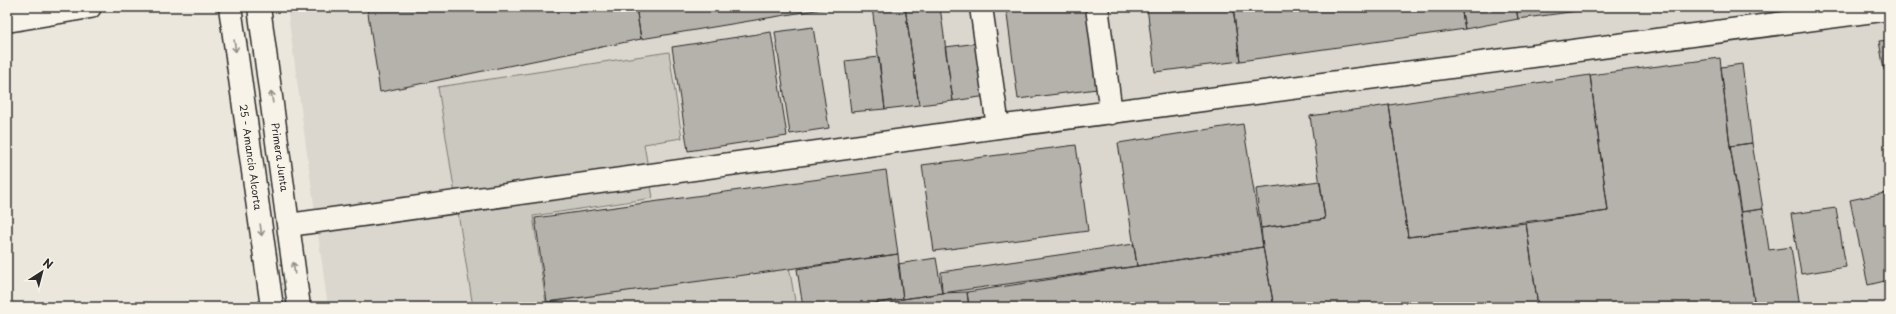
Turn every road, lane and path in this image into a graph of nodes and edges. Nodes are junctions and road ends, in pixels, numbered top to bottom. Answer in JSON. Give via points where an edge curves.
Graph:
{"nodes":[{"id":1,"x":90,"y":7,"type":"edge"},
{"id":2,"x":230,"y":7,"type":"edge"},
{"id":3,"x":259,"y":7,"type":"edge"},
{"id":4,"x":981,"y":7,"type":"edge"},
{"id":5,"x":1097,"y":7,"type":"edge"},
{"id":6,"x":1889,"y":9,"type":"edge"},
{"id":7,"x":1828,"y":12,"type":"edge"},
{"id":8,"x":7,"y":21,"type":"edge"},
{"id":9,"x":1111,"y":113,"type":"junction"},
{"id":10,"x":998,"y":127,"type":"junction"},
{"id":11,"x":289,"y":225,"type":"junction"},
{"id":12,"x":272,"y":307,"type":"edge"},
{"id":13,"x":296,"y":307,"type":"edge"},
{"id":14,"x":299,"y":307,"type":"edge"}],
"edges":[{"from":1,"to":8,"type":"main road"},
{"from":2,"to":12,"type":"main road","name":"25 - Amancio Alcorta","one_way":true},
{"from":11,"to":3,"type":"main road","name":"Primera Junta","one_way":true},
{"from":4,"to":10,"type":"main road"},
{"from":5,"to":9,"type":"main road"},
{"from":6,"to":7,"type":"main road"},
{"from":7,"to":9,"type":"main road"},
{"from":9,"to":10,"type":"main road"},
{"from":10,"to":11,"type":"main road"},
{"from":14,"to":11,"type":"main road","name":"Primera Junta","one_way":true},
{"from":13,"to":14,"type":"main road"}]}
